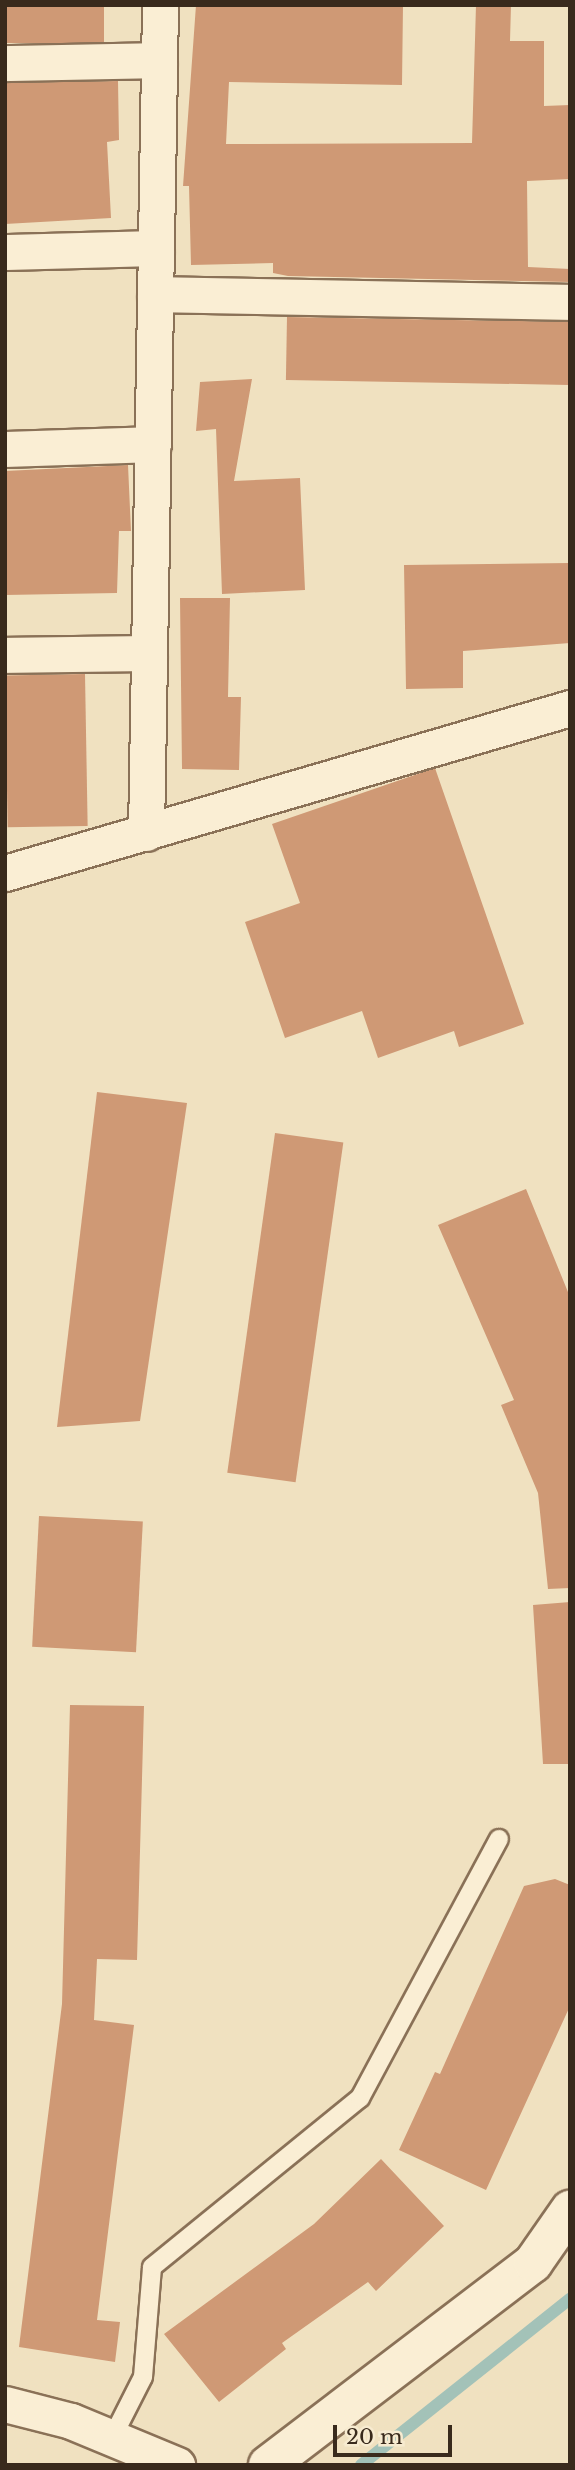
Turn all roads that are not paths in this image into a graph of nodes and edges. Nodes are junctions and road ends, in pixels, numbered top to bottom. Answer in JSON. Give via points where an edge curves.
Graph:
{"nodes":[{"id":1,"x":160,"y":5,"type":"edge"},
{"id":2,"x":159,"y":60,"type":"junction"},
{"id":3,"x":5,"y":63,"type":"edge"},
{"id":4,"x":156,"y":248,"type":"junction"},
{"id":5,"x":5,"y":252,"type":"edge"},
{"id":6,"x":155,"y":294,"type":"junction"},
{"id":7,"x":570,"y":302,"type":"edge"},
{"id":8,"x":153,"y":444,"type":"junction"},
{"id":9,"x":5,"y":449,"type":"edge"},
{"id":10,"x":149,"y":653,"type":"junction"},
{"id":11,"x":5,"y":655,"type":"edge"},
{"id":12,"x":570,"y":708,"type":"edge"},
{"id":13,"x":146,"y":833,"type":"junction"},
{"id":14,"x":5,"y":873,"type":"edge"},
{"id":15,"x":499,"y":1839,"type":"dead end"},
{"id":16,"x":570,"y":2210,"type":"edge"},
{"id":17,"x":5,"y":2404,"type":"edge"},
{"id":18,"x":112,"y":2438,"type":"junction"},
{"id":19,"x":177,"y":2465,"type":"edge"},
{"id":20,"x":268,"y":2465,"type":"edge"}],
"edges":[{"from":1,"to":2,"type":"street"},
{"from":2,"to":3,"type":"street"},
{"from":2,"to":4,"type":"street"},
{"from":4,"to":5,"type":"street"},
{"from":4,"to":6,"type":"street"},
{"from":6,"to":7,"type":"street"},
{"from":6,"to":8,"type":"street"},
{"from":8,"to":9,"type":"street"},
{"from":8,"to":10,"type":"street"},
{"from":10,"to":11,"type":"street"},
{"from":10,"to":13,"type":"street"},
{"from":12,"to":13,"type":"street"},
{"from":13,"to":14,"type":"street"},
{"from":15,"to":18,"type":"lane","via":[[360,2098],[152,2267],[143,2377]]},
{"from":16,"to":20,"type":"street","via":[[533,2263]]},
{"from":17,"to":18,"type":"street"},
{"from":18,"to":19,"type":"street"}]}
